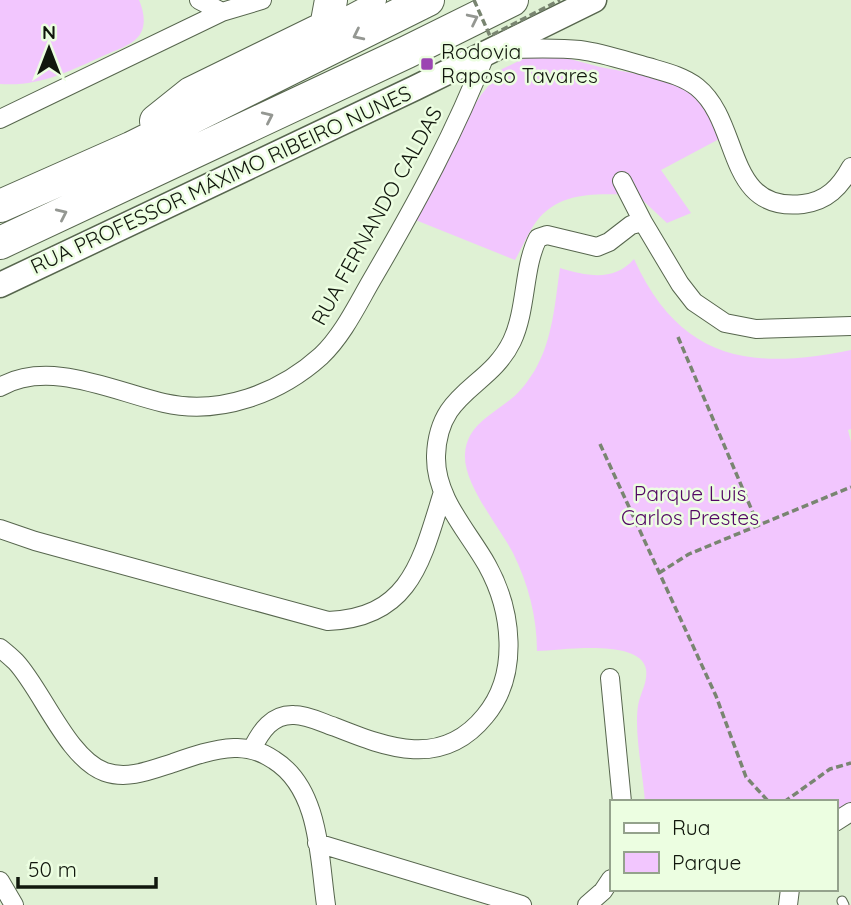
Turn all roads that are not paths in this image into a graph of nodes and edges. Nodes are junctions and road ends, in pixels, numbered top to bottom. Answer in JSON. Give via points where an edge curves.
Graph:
{"nodes":[{"id":1,"x":199,"y":0,"type":"edge"},
{"id":2,"x":262,"y":0,"type":"edge"},
{"id":3,"x":377,"y":0,"type":"edge"},
{"id":4,"x":428,"y":0,"type":"edge"},
{"id":5,"x":512,"y":0,"type":"edge"},
{"id":6,"x":594,"y":0,"type":"edge"},
{"id":7,"x":222,"y":12,"type":"junction"},
{"id":8,"x":329,"y":13,"type":"edge"},
{"id":9,"x":489,"y":51,"type":"junction"},
{"id":10,"x":3,"y":114,"type":"edge"},
{"id":11,"x":131,"y":148,"type":"junction"},
{"id":12,"x":851,"y":167,"type":"edge"},
{"id":13,"x":622,"y":181,"type":"dead end"},
{"id":14,"x":0,"y":206,"type":"edge"},
{"id":15,"x":643,"y":222,"type":"junction"},
{"id":16,"x":0,"y":243,"type":"edge"},
{"id":17,"x":0,"y":285,"type":"edge"},
{"id":18,"x":851,"y":326,"type":"edge"},
{"id":19,"x":0,"y":387,"type":"edge"},
{"id":20,"x":443,"y":492,"type":"junction"},
{"id":21,"x":0,"y":529,"type":"edge"},
{"id":22,"x":0,"y":648,"type":"edge"},
{"id":23,"x":610,"y":678,"type":"dead end"},
{"id":24,"x":252,"y":749,"type":"junction"},
{"id":25,"x":622,"y":800,"type":"edge"},
{"id":26,"x":317,"y":843,"type":"junction"},
{"id":27,"x":610,"y":880,"type":"edge"},
{"id":28,"x":0,"y":881,"type":"edge"},
{"id":29,"x":14,"y":905,"type":"edge"},
{"id":30,"x":326,"y":905,"type":"edge"},
{"id":31,"x":522,"y":905,"type":"edge"},
{"id":32,"x":587,"y":905,"type":"edge"}],
"edges":[{"from":1,"to":7,"type":"street"},
{"from":2,"to":7,"type":"street"},
{"from":3,"to":8,"type":"street"},
{"from":4,"to":11,"type":"highway","one_way":true},
{"from":16,"to":5,"type":"highway","one_way":true},
{"from":6,"to":9,"type":"main road","name":"RUA PROFESSOR MÁXIMO RIBEIRO NUNES"},
{"from":7,"to":10,"type":"street"},
{"from":8,"to":11,"type":"highway","via":[[191,93],[165,112]]},
{"from":9,"to":12,"type":"street","via":[[545,48],[592,52],[675,75],[696,86],[719,115],[740,173],[752,189],[768,199],[795,204],[820,200],[836,190]]},
{"from":9,"to":17,"type":"main road","name":"RUA PROFESSOR MÁXIMO RIBEIRO NUNES"},
{"from":9,"to":19,"type":"street","name":"RUA FERNANDO CALDAS","via":[[458,123],[357,306],[323,354],[300,374],[239,401],[193,407],[47,374],[14,379]]},
{"from":11,"to":14,"type":"highway"},
{"from":13,"to":15,"type":"street"},
{"from":15,"to":18,"type":"street","via":[[687,293],[725,323],[756,329]]},
{"from":15,"to":20,"type":"street","via":[[597,247],[538,238],[513,339],[494,366],[450,407],[442,424],[436,460]]},
{"from":20,"to":21,"type":"street","via":[[411,580],[384,606],[346,620],[328,621]]},
{"from":20,"to":24,"type":"street","via":[[488,567],[502,601],[508,633],[509,660],[497,699],[485,717],[454,742],[414,750],[381,745],[308,717],[285,716],[261,730]]},
{"from":22,"to":24,"type":"street","via":[[16,662],[73,745],[105,772],[138,774],[218,750]]},
{"from":23,"to":25,"type":"street"},
{"from":24,"to":26,"type":"street","via":[[280,764],[295,779],[312,813]]},
{"from":26,"to":30,"type":"street"},
{"from":26,"to":31,"type":"street"},
{"from":27,"to":32,"type":"street"},
{"from":28,"to":29,"type":"street"}]}
